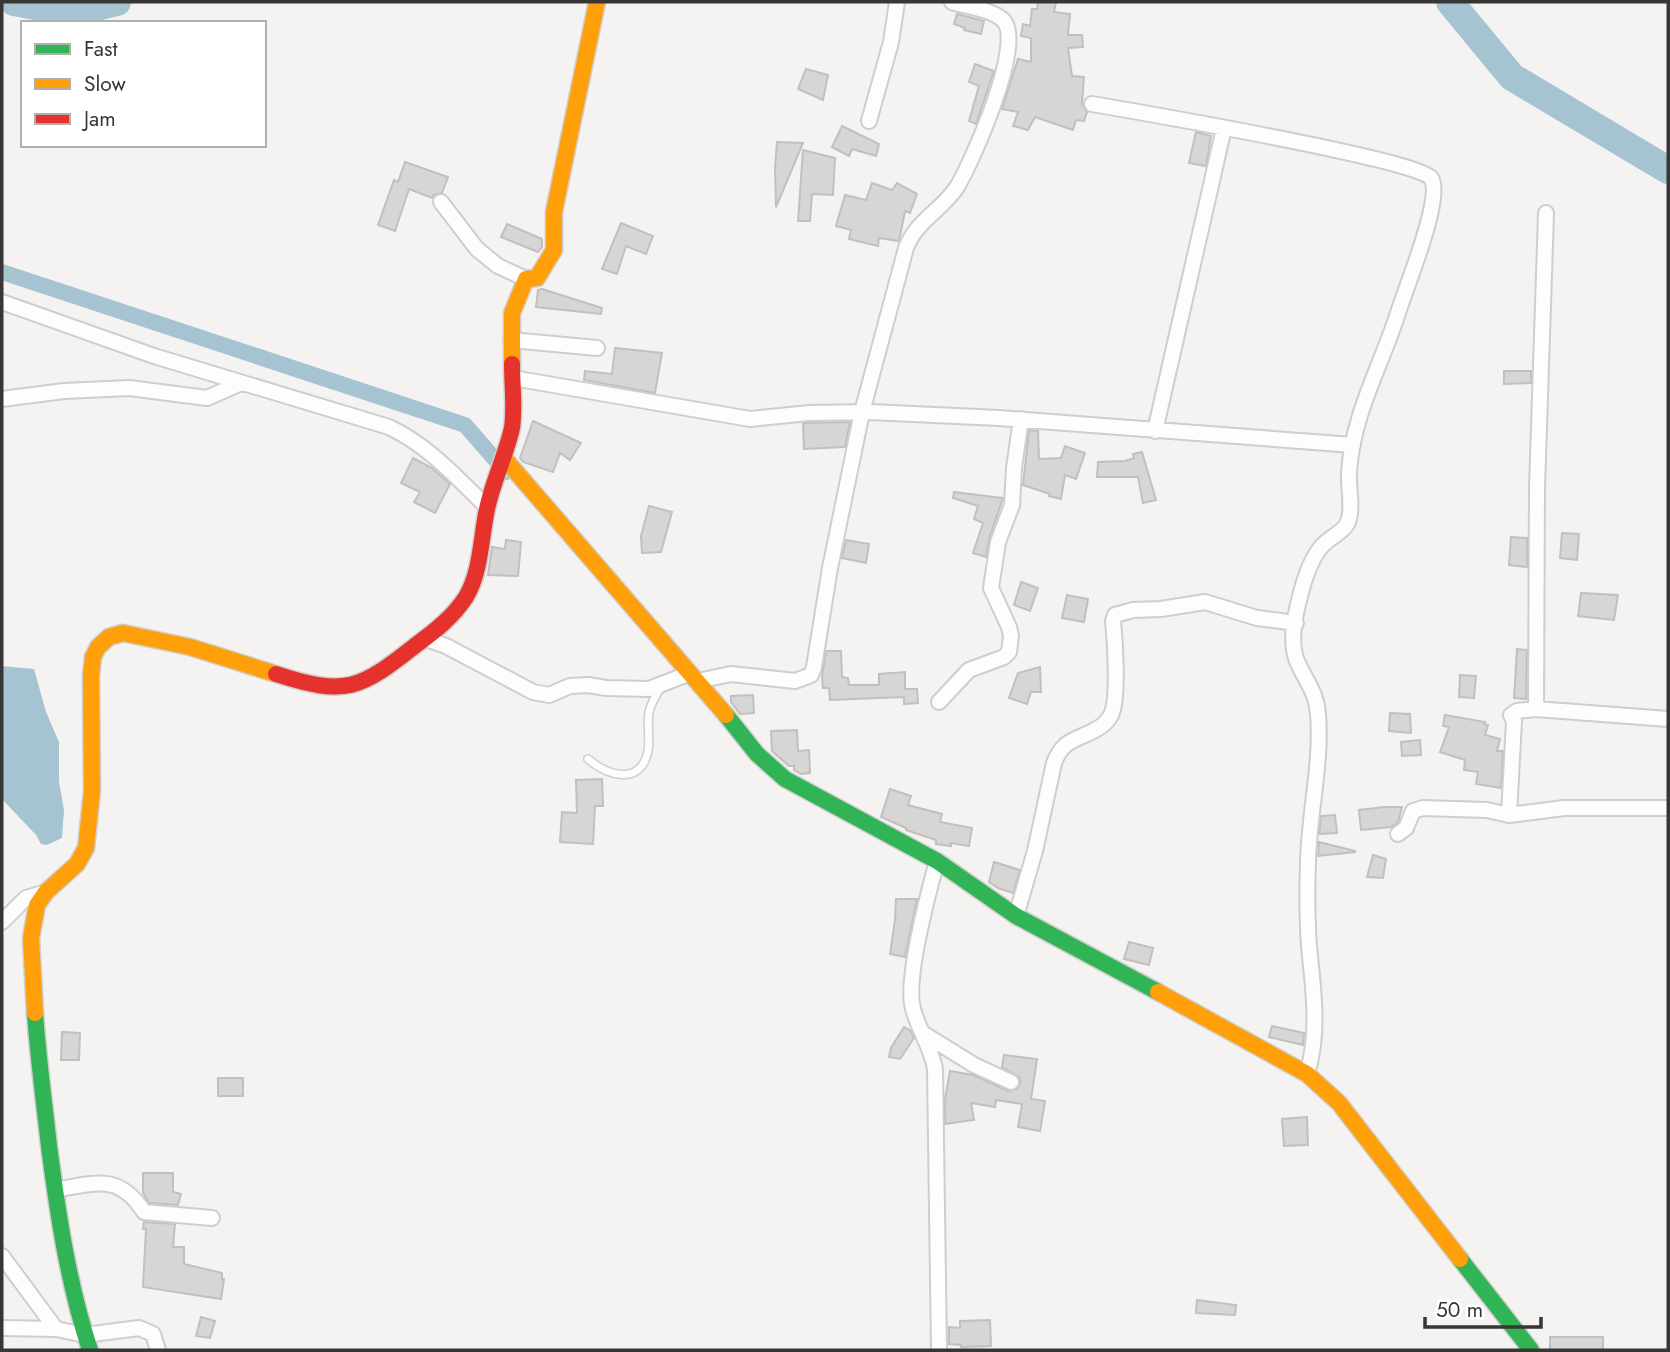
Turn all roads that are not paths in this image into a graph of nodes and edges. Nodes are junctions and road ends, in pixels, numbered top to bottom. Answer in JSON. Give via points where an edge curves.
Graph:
{"nodes":[{"id":1,"x":597,"y":2,"type":"edge"},
{"id":2,"x":897,"y":2,"type":"edge"},
{"id":3,"x":952,"y":2,"type":"edge"},
{"id":4,"x":1091,"y":104,"type":"dead end"},
{"id":5,"x":869,"y":121,"type":"dead end"},
{"id":6,"x":1224,"y":128,"type":"junction"},
{"id":7,"x":441,"y":202,"type":"dead end"},
{"id":8,"x":1546,"y":213,"type":"dead end"},
{"id":9,"x":526,"y":279,"type":"junction"},
{"id":10,"x":2,"y":302,"type":"edge"},
{"id":11,"x":511,"y":340,"type":"junction"},
{"id":12,"x":597,"y":348,"type":"dead end"},
{"id":13,"x":513,"y":378,"type":"junction"},
{"id":14,"x":240,"y":383,"type":"junction"},
{"id":15,"x":2,"y":399,"type":"edge"},
{"id":16,"x":862,"y":412,"type":"junction"},
{"id":17,"x":1021,"y":419,"type":"junction"},
{"id":18,"x":1155,"y":431,"type":"junction"},
{"id":19,"x":1353,"y":445,"type":"junction"},
{"id":20,"x":500,"y":464,"type":"junction"},
{"id":21,"x":489,"y":502,"type":"junction"},
{"id":22,"x":1296,"y":623,"type":"junction"},
{"id":23,"x":426,"y":639,"type":"junction"},
{"id":24,"x":679,"y":680,"type":"junction"},
{"id":25,"x":939,"y":702,"type":"dead end"},
{"id":26,"x":1536,"y":709,"type":"junction"},
{"id":27,"x":1668,"y":719,"type":"edge"},
{"id":28,"x":588,"y":759,"type":"dead end"},
{"id":29,"x":1668,"y":808,"type":"edge"},
{"id":30,"x":1509,"y":816,"type":"junction"},
{"id":31,"x":1398,"y":834,"type":"dead end"},
{"id":32,"x":934,"y":871,"type":"junction"},
{"id":33,"x":46,"y":892,"type":"junction"},
{"id":34,"x":1016,"y":916,"type":"junction"},
{"id":35,"x":2,"y":922,"type":"edge"},
{"id":36,"x":924,"y":1034,"type":"junction"},
{"id":37,"x":1307,"y":1073,"type":"junction"},
{"id":38,"x":1011,"y":1082,"type":"dead end"},
{"id":39,"x":55,"y":1190,"type":"junction"},
{"id":40,"x":212,"y":1219,"type":"dead end"},
{"id":41,"x":2,"y":1256,"type":"edge"},
{"id":42,"x":56,"y":1329,"type":"junction"},
{"id":43,"x":4,"y":1332,"type":"edge"},
{"id":44,"x":87,"y":1342,"type":"edge"},
{"id":45,"x":158,"y":1350,"type":"edge"},
{"id":46,"x":939,"y":1350,"type":"edge"},
{"id":47,"x":1531,"y":1350,"type":"edge"}],
"edges":[{"from":1,"to":9,"type":"street","via":[[554,212],[554,250],[537,278]]},
{"from":2,"to":5,"type":"street"},
{"from":3,"to":16,"type":"street","via":[[1001,19],[1010,32],[996,104],[956,189],[911,234]]},
{"from":4,"to":6,"type":"street"},
{"from":6,"to":18,"type":"street"},
{"from":6,"to":19,"type":"street","via":[[1392,163],[1432,179],[1435,189],[1423,242],[1364,402]]},
{"from":7,"to":9,"type":"street","via":[[477,249],[498,266]]},
{"from":8,"to":26,"type":"street"},
{"from":9,"to":11,"type":"street","via":[[512,313]]},
{"from":10,"to":14,"type":"street"},
{"from":11,"to":12,"type":"street"},
{"from":11,"to":13,"type":"street"},
{"from":13,"to":16,"type":"street","via":[[750,419]]},
{"from":13,"to":20,"type":"street","via":[[512,426]]},
{"from":14,"to":15,"type":"street","via":[[207,398],[129,388]]},
{"from":14,"to":21,"type":"street","via":[[411,437]]},
{"from":16,"to":17,"type":"street"},
{"from":16,"to":24,"type":"street","via":[[811,674],[795,681],[731,674]]},
{"from":17,"to":18,"type":"street"},
{"from":17,"to":25,"type":"street","via":[[1012,505],[998,542],[991,587],[1009,627],[1009,652],[969,670]]},
{"from":18,"to":19,"type":"street"},
{"from":19,"to":22,"type":"street","via":[[1349,518],[1315,556]]},
{"from":20,"to":21,"type":"street"},
{"from":20,"to":24,"type":"street"},
{"from":21,"to":23,"type":"street","via":[[467,595]]},
{"from":22,"to":34,"type":"street","via":[[1257,618],[1205,602],[1115,615],[1115,702],[1102,726],[1058,752]]},
{"from":22,"to":37,"type":"street","via":[[1294,650],[1315,694],[1319,718],[1307,897],[1315,1036]]},
{"from":23,"to":24,"type":"street","via":[[542,694],[577,685],[638,690]]},
{"from":23,"to":33,"type":"street","via":[[376,676],[336,687],[313,686],[138,635],[109,637],[93,657],[92,791],[86,848]]},
{"from":24,"to":28,"type":"lane","via":[[650,709],[648,752],[637,771],[609,774]]},
{"from":24,"to":32,"type":"street","via":[[785,779]]},
{"from":26,"to":27,"type":"street"},
{"from":26,"to":30,"type":"street","via":[[1511,715]]},
{"from":29,"to":30,"type":"street","via":[[1564,808]]},
{"from":30,"to":31,"type":"street","via":[[1487,810],[1423,808],[1413,811]]},
{"from":32,"to":34,"type":"street"},
{"from":32,"to":36,"type":"street","via":[[912,980],[914,1012]]},
{"from":33,"to":35,"type":"street","via":[[26,898]]},
{"from":33,"to":39,"type":"street","via":[[37,905],[31,938],[38,1055]]},
{"from":34,"to":37,"type":"street"},
{"from":36,"to":38,"type":"street"},
{"from":36,"to":46,"type":"street","via":[[935,1069]]},
{"from":37,"to":47,"type":"street","via":[[1339,1103]]},
{"from":39,"to":40,"type":"street","via":[[113,1185],[128,1192],[144,1212]]},
{"from":39,"to":44,"type":"street","via":[[65,1260]]},
{"from":41,"to":42,"type":"street"},
{"from":42,"to":43,"type":"street"},
{"from":42,"to":44,"type":"street"},
{"from":44,"to":45,"type":"street","via":[[139,1328],[153,1334]]}]}
